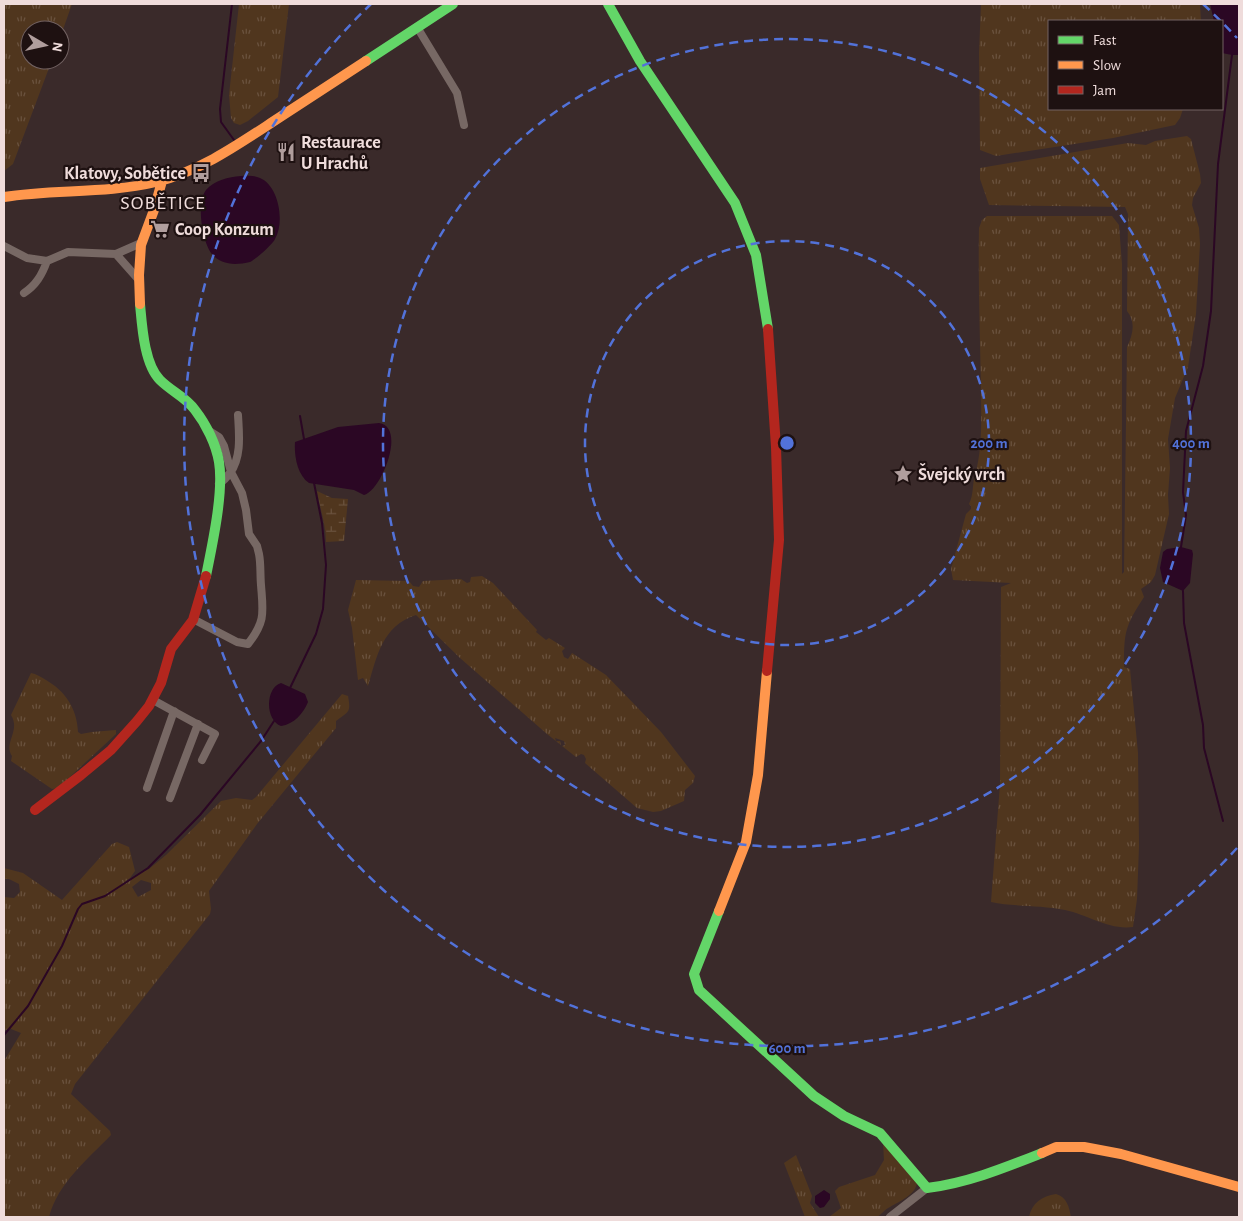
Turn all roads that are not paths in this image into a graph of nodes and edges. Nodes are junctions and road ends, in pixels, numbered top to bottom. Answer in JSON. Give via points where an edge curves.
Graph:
{"nodes":[{"id":1,"x":453,"y":4,"type":"edge"},
{"id":2,"x":608,"y":4,"type":"edge"},
{"id":3,"x":417,"y":27,"type":"junction"},
{"id":4,"x":464,"y":125,"type":"dead end"},
{"id":5,"x":162,"y":180,"type":"junction"},
{"id":6,"x":4,"y":197,"type":"edge"},
{"id":7,"x":141,"y":244,"type":"junction"},
{"id":8,"x":4,"y":246,"type":"edge"},
{"id":9,"x":116,"y":254,"type":"junction"},
{"id":10,"x":47,"y":261,"type":"junction"},
{"id":11,"x":139,"y":280,"type":"junction"},
{"id":12,"x":24,"y":293,"type":"dead end"},
{"id":13,"x":238,"y":415,"type":"dead end"},
{"id":14,"x":208,"y":430,"type":"junction"},
{"id":15,"x":231,"y":472,"type":"junction"},
{"id":16,"x":219,"y":484,"type":"junction"},
{"id":17,"x":193,"y":619,"type":"junction"},
{"id":18,"x":153,"y":700,"type":"junction"},
{"id":19,"x":174,"y":712,"type":"junction"},
{"id":20,"x":198,"y":724,"type":"junction"},
{"id":21,"x":202,"y":760,"type":"dead end"},
{"id":22,"x":147,"y":788,"type":"dead end"},
{"id":23,"x":170,"y":798,"type":"dead end"},
{"id":24,"x":35,"y":810,"type":"dead end"},
{"id":25,"x":1239,"y":1187,"type":"edge"},
{"id":26,"x":927,"y":1188,"type":"junction"},
{"id":27,"x":890,"y":1217,"type":"edge"}],
"edges":[{"from":1,"to":3,"type":"street"},
{"from":2,"to":26,"type":"street","via":[[640,61],[735,203],[756,255],[768,322],[779,540],[758,776],[746,842],[699,960],[694,974],[696,982],[699,990],[814,1096],[844,1116],[880,1133]]},
{"from":3,"to":4,"type":"street","via":[[457,93]]},
{"from":3,"to":5,"type":"street","via":[[224,154]]},
{"from":5,"to":6,"type":"street","via":[[112,189]]},
{"from":5,"to":7,"type":"street"},
{"from":7,"to":9,"type":"street"},
{"from":7,"to":11,"type":"street"},
{"from":8,"to":10,"type":"street","via":[[27,258]]},
{"from":9,"to":10,"type":"street","via":[[68,252]]},
{"from":9,"to":11,"type":"street"},
{"from":10,"to":12,"type":"street","via":[[39,279]]},
{"from":11,"to":14,"type":"street","via":[[143,328],[152,367],[164,384],[192,406]]},
{"from":13,"to":15,"type":"street","via":[[239,442]]},
{"from":14,"to":15,"type":"street","via":[[219,437],[224,446]]},
{"from":14,"to":16,"type":"street","via":[[220,464]]},
{"from":15,"to":16,"type":"street"},
{"from":15,"to":17,"type":"street","via":[[242,493],[249,534],[259,554],[264,605],[261,621],[248,644],[242,644]]},
{"from":16,"to":17,"type":"street","via":[[206,574]]},
{"from":17,"to":18,"type":"street","via":[[169,653]]},
{"from":18,"to":19,"type":"street"},
{"from":18,"to":24,"type":"street","via":[[114,746]]},
{"from":19,"to":20,"type":"street"},
{"from":19,"to":22,"type":"street"},
{"from":20,"to":21,"type":"street","via":[[215,734]]},
{"from":20,"to":23,"type":"street"},
{"from":25,"to":26,"type":"street","via":[[1121,1154],[1084,1147],[1056,1147],[998,1171]]},
{"from":26,"to":27,"type":"street"}]}
